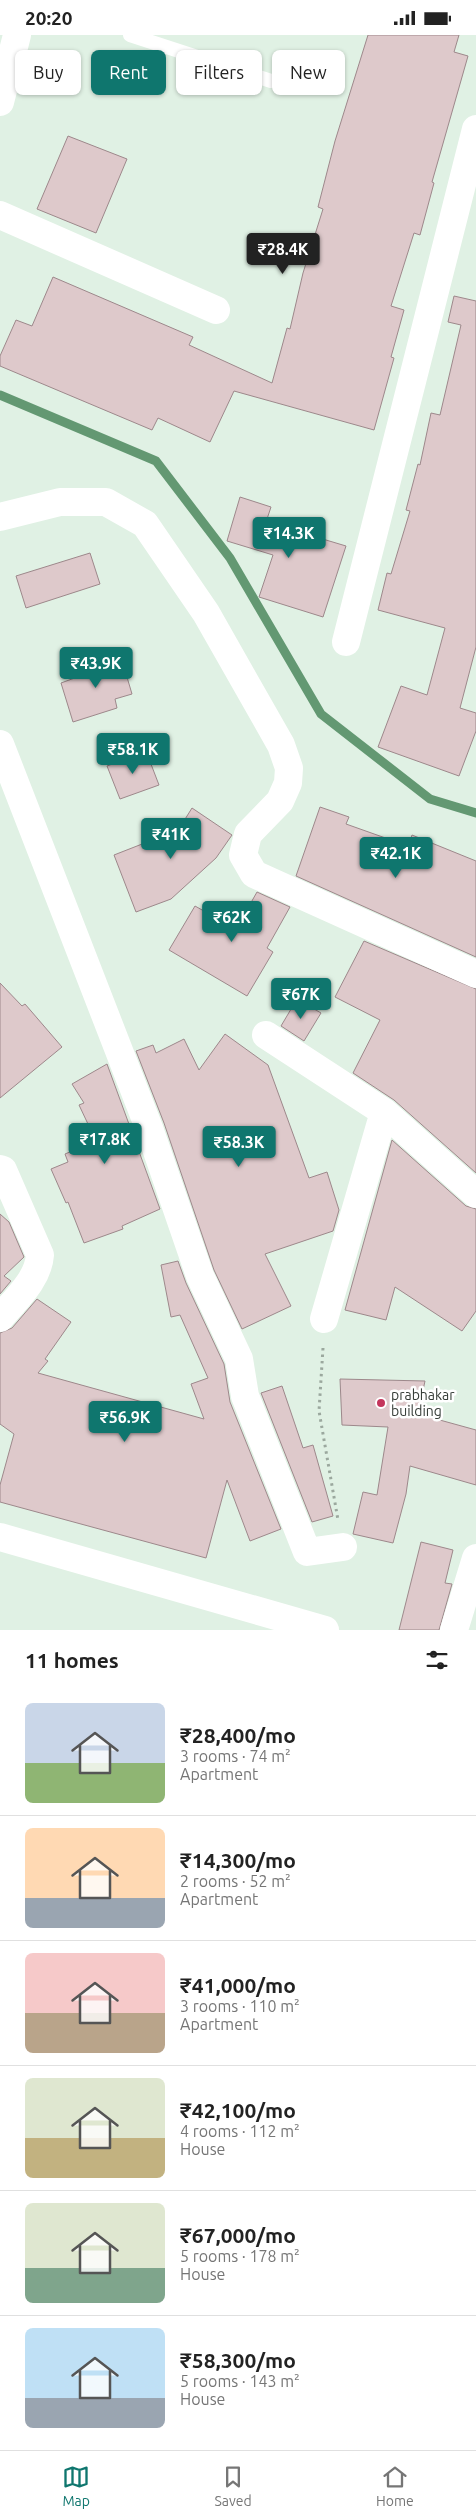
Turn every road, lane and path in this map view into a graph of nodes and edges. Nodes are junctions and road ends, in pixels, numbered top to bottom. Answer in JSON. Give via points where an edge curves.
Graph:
{"nodes":[{"id":1,"x":17,"y":35,"type":"edge"},
{"id":2,"x":130,"y":35,"type":"edge"},
{"id":3,"x":271,"y":81,"type":"dead end"},
{"id":4,"x":0,"y":100,"type":"edge"},
{"id":5,"x":476,"y":129,"type":"edge"},
{"id":6,"x":0,"y":215,"type":"edge"},
{"id":7,"x":216,"y":309,"type":"dead end"},
{"id":8,"x":0,"y":517,"type":"edge"},
{"id":9,"x":346,"y":642,"type":"dead end"},
{"id":10,"x":0,"y":744,"type":"edge"},
{"id":11,"x":476,"y":974,"type":"edge"},
{"id":12,"x":266,"y":1035,"type":"dead end"},
{"id":13,"x":384,"y":1112,"type":"junction"},
{"id":14,"x":0,"y":1169,"type":"edge"},
{"id":15,"x":476,"y":1194,"type":"edge"},
{"id":16,"x":0,"y":1317,"type":"edge"},
{"id":17,"x":324,"y":1319,"type":"joint"},
{"id":18,"x":0,"y":1537,"type":"edge"},
{"id":19,"x":343,"y":1547,"type":"joint"},
{"id":20,"x":476,"y":1558,"type":"edge"},
{"id":21,"x":325,"y":1630,"type":"edge"},
{"id":22,"x":454,"y":1630,"type":"edge"}],
"edges":[{"from":1,"to":4,"type":"street"},
{"from":2,"to":3,"type":"lane"},
{"from":5,"to":9,"type":"street"},
{"from":6,"to":7,"type":"street"},
{"from":8,"to":11,"type":"street","via":[[60,501],[106,501],[145,524],[206,613],[280,745],[289,768],[288,783],[280,801],[248,834],[243,855],[254,874]]},
{"from":10,"to":19,"type":"street","via":[[149,1128],[200,1276],[239,1359],[245,1396],[295,1525],[307,1552]]},
{"from":12,"to":13,"type":"street"},
{"from":13,"to":15,"type":"street"},
{"from":13,"to":17,"type":"street"},
{"from":14,"to":16,"type":"street","via":[[40,1255],[39,1266],[32,1279]]},
{"from":17,"to":19,"type":"path","via":[[319,1411]]},
{"from":18,"to":21,"type":"street"},
{"from":20,"to":22,"type":"street"}]}
